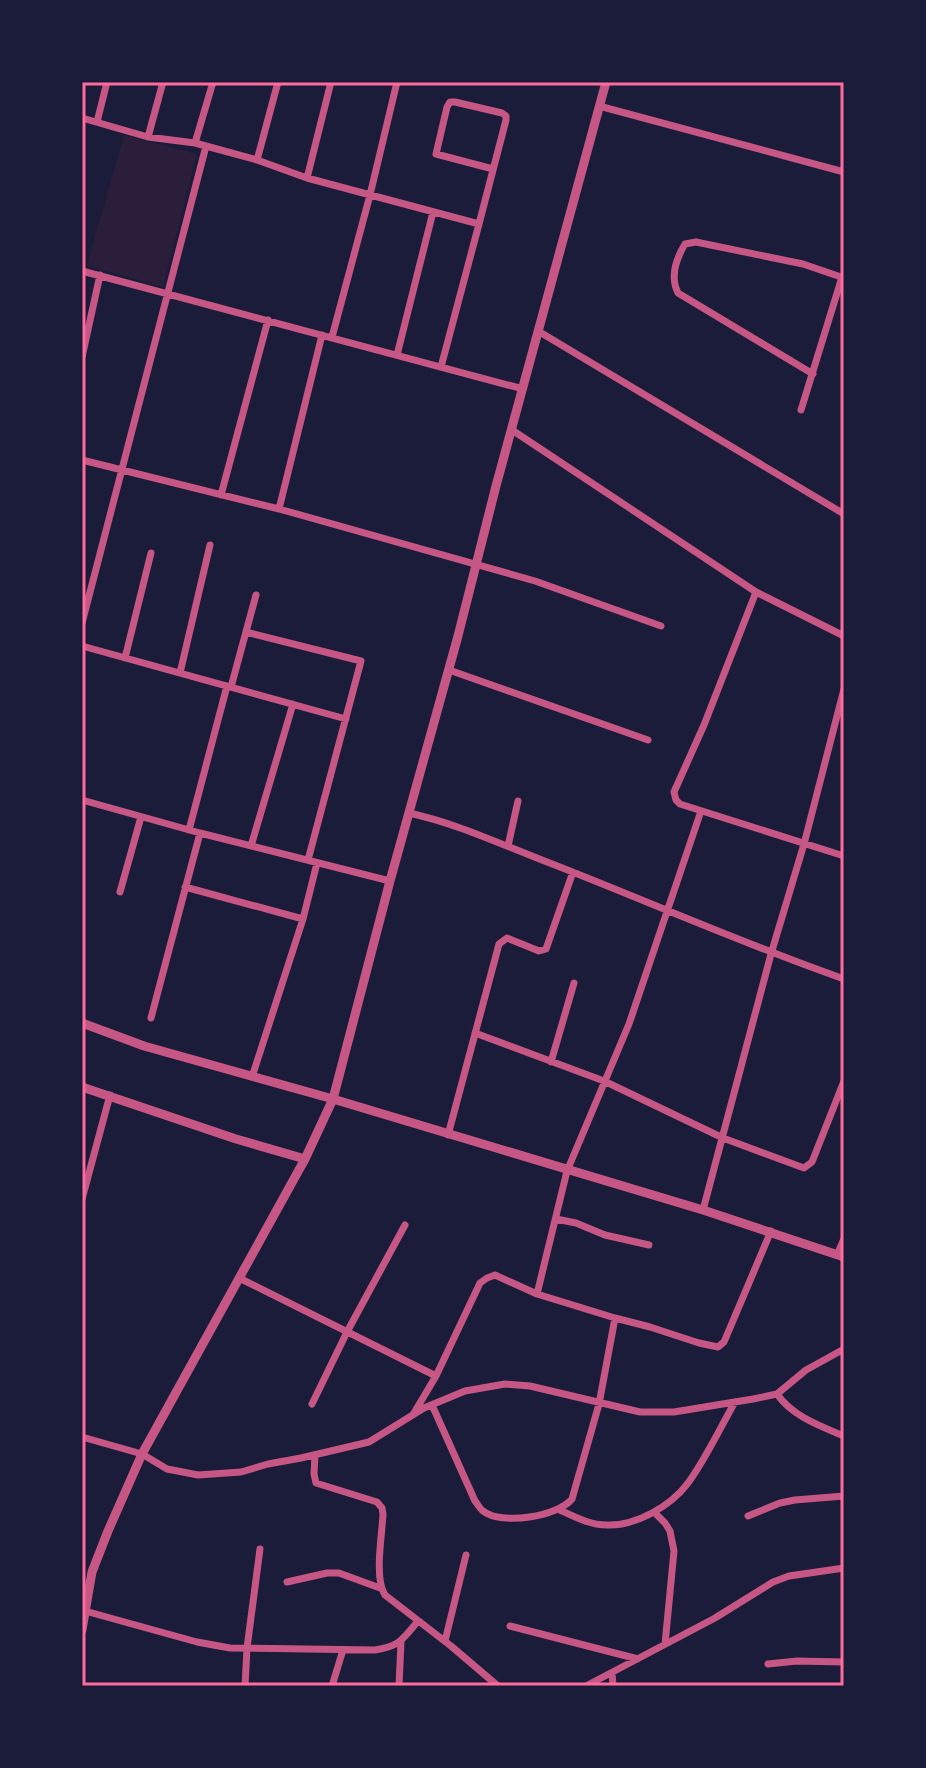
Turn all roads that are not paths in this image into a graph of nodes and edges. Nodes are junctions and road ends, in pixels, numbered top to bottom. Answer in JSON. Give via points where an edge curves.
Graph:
{"nodes":[{"id":1,"x":107,"y":82,"type":"edge"},
{"id":2,"x":163,"y":82,"type":"edge"},
{"id":3,"x":213,"y":82,"type":"edge"},
{"id":4,"x":278,"y":82,"type":"edge"},
{"id":5,"x":331,"y":82,"type":"edge"},
{"id":6,"x":397,"y":82,"type":"edge"},
{"id":7,"x":606,"y":82,"type":"edge"},
{"id":8,"x":599,"y":106,"type":"junction"},
{"id":9,"x":82,"y":118,"type":"edge"},
{"id":10,"x":97,"y":122,"type":"junction"},
{"id":11,"x":148,"y":137,"type":"junction"},
{"id":12,"x":195,"y":143,"type":"junction"},
{"id":13,"x":206,"y":146,"type":"junction"},
{"id":14,"x":257,"y":160,"type":"junction"},
{"id":15,"x":493,"y":169,"type":"junction"},
{"id":16,"x":844,"y":172,"type":"edge"},
{"id":17,"x":307,"y":178,"type":"junction"},
{"id":18,"x":370,"y":195,"type":"junction"},
{"id":19,"x":433,"y":212,"type":"junction"},
{"id":20,"x":479,"y":224,"type":"junction"},
{"id":21,"x":82,"y":271,"type":"edge"},
{"id":22,"x":100,"y":275,"type":"junction"},
{"id":23,"x":843,"y":278,"type":"edge"},
{"id":24,"x":169,"y":293,"type":"junction"},
{"id":25,"x":268,"y":320,"type":"junction"},
{"id":26,"x":538,"y":331,"type":"junction"},
{"id":27,"x":322,"y":335,"type":"junction"},
{"id":28,"x":332,"y":337,"type":"junction"},
{"id":29,"x":397,"y":355,"type":"junction"},
{"id":30,"x":82,"y":357,"type":"edge"},
{"id":31,"x":441,"y":367,"type":"junction"},
{"id":32,"x":813,"y":374,"type":"junction"},
{"id":33,"x":523,"y":389,"type":"junction"},
{"id":34,"x":801,"y":410,"type":"dead end"},
{"id":35,"x":512,"y":430,"type":"junction"},
{"id":36,"x":82,"y":460,"type":"edge"},
{"id":37,"x":121,"y":470,"type":"junction"},
{"id":38,"x":221,"y":495,"type":"junction"},
{"id":39,"x":279,"y":509,"type":"junction"},
{"id":40,"x":844,"y":514,"type":"edge"},
{"id":41,"x":210,"y":545,"type":"dead end"},
{"id":42,"x":151,"y":553,"type":"dead end"},
{"id":43,"x":476,"y":565,"type":"junction"},
{"id":44,"x":756,"y":592,"type":"junction"},
{"id":45,"x":256,"y":595,"type":"dead end"},
{"id":46,"x":82,"y":623,"type":"edge"},
{"id":47,"x":661,"y":626,"type":"dead end"},
{"id":48,"x":246,"y":632,"type":"junction"},
{"id":49,"x":844,"y":636,"type":"edge"},
{"id":50,"x":82,"y":646,"type":"edge"},
{"id":51,"x":125,"y":658,"type":"junction"},
{"id":52,"x":449,"y":670,"type":"junction"},
{"id":53,"x":180,"y":673,"type":"junction"},
{"id":54,"x":229,"y":686,"type":"junction"},
{"id":55,"x":844,"y":689,"type":"edge"},
{"id":56,"x":293,"y":704,"type":"junction"},
{"id":57,"x":346,"y":719,"type":"junction"},
{"id":58,"x":648,"y":740,"type":"dead end"},
{"id":59,"x":82,"y":800,"type":"edge"},
{"id":60,"x":518,"y":801,"type":"dead end"},
{"id":61,"x":701,"y":811,"type":"junction"},
{"id":62,"x":409,"y":813,"type":"junction"},
{"id":63,"x":141,"y":817,"type":"junction"},
{"id":64,"x":189,"y":830,"type":"junction"},
{"id":65,"x":200,"y":833,"type":"junction"},
{"id":66,"x":804,"y":844,"type":"junction"},
{"id":67,"x":251,"y":846,"type":"junction"},
{"id":68,"x":508,"y":846,"type":"junction"},
{"id":69,"x":844,"y":856,"type":"edge"},
{"id":70,"x":308,"y":860,"type":"junction"},
{"id":71,"x":317,"y":863,"type":"junction"},
{"id":72,"x":573,"y":872,"type":"junction"},
{"id":73,"x":390,"y":881,"type":"junction"},
{"id":74,"x":185,"y":887,"type":"junction"},
{"id":75,"x":120,"y":892,"type":"dead end"},
{"id":76,"x":667,"y":911,"type":"junction"},
{"id":77,"x":303,"y":919,"type":"junction"},
{"id":78,"x":771,"y":954,"type":"junction"},
{"id":79,"x":844,"y":979,"type":"edge"},
{"id":80,"x":574,"y":983,"type":"dead end"},
{"id":81,"x":151,"y":1018,"type":"dead end"},
{"id":82,"x":82,"y":1023,"type":"edge"},
{"id":83,"x":475,"y":1033,"type":"junction"},
{"id":84,"x":551,"y":1062,"type":"junction"},
{"id":85,"x":252,"y":1077,"type":"junction"},
{"id":86,"x":604,"y":1081,"type":"junction"},
{"id":87,"x":844,"y":1081,"type":"edge"},
{"id":88,"x":82,"y":1087,"type":"edge"},
{"id":89,"x":110,"y":1095,"type":"junction"},
{"id":90,"x":333,"y":1099,"type":"junction"},
{"id":91,"x":448,"y":1135,"type":"junction"},
{"id":92,"x":723,"y":1138,"type":"junction"},
{"id":93,"x":305,"y":1159,"type":"junction"},
{"id":94,"x":567,"y":1171,"type":"junction"},
{"id":95,"x":82,"y":1199,"type":"edge"},
{"id":96,"x":703,"y":1210,"type":"junction"},
{"id":97,"x":556,"y":1219,"type":"junction"},
{"id":98,"x":405,"y":1225,"type":"dead end"},
{"id":99,"x":771,"y":1231,"type":"junction"},
{"id":100,"x":844,"y":1239,"type":"edge"},
{"id":101,"x":649,"y":1245,"type":"dead end"},
{"id":102,"x":840,"y":1256,"type":"edge"},
{"id":103,"x":239,"y":1278,"type":"junction"},
{"id":104,"x":537,"y":1294,"type":"junction"},
{"id":105,"x":615,"y":1318,"type":"junction"},
{"id":106,"x":347,"y":1332,"type":"junction"},
{"id":107,"x":844,"y":1349,"type":"edge"},
{"id":108,"x":436,"y":1376,"type":"junction"},
{"id":109,"x":777,"y":1394,"type":"junction"},
{"id":110,"x":735,"y":1402,"type":"junction"},
{"id":111,"x":312,"y":1404,"type":"dead end"},
{"id":112,"x":599,"y":1404,"type":"junction"},
{"id":113,"x":432,"y":1405,"type":"junction"},
{"id":114,"x":412,"y":1415,"type":"junction"},
{"id":115,"x":844,"y":1436,"type":"edge"},
{"id":116,"x":82,"y":1437,"type":"edge"},
{"id":117,"x":142,"y":1454,"type":"junction"},
{"id":118,"x":315,"y":1455,"type":"junction"},
{"id":119,"x":844,"y":1496,"type":"edge"},
{"id":120,"x":560,"y":1510,"type":"junction"},
{"id":121,"x":654,"y":1512,"type":"junction"},
{"id":122,"x":748,"y":1516,"type":"dead end"},
{"id":123,"x":260,"y":1549,"type":"dead end"},
{"id":124,"x":466,"y":1555,"type":"dead end"},
{"id":125,"x":844,"y":1568,"type":"edge"},
{"id":126,"x":287,"y":1582,"type":"dead end"},
{"id":127,"x":380,"y":1588,"type":"junction"},
{"id":128,"x":85,"y":1611,"type":"junction"},
{"id":129,"x":418,"y":1621,"type":"junction"},
{"id":130,"x":510,"y":1626,"type":"dead end"},
{"id":131,"x":82,"y":1630,"type":"edge"},
{"id":132,"x":445,"y":1641,"type":"junction"},
{"id":133,"x":401,"y":1642,"type":"junction"},
{"id":134,"x":665,"y":1644,"type":"junction"},
{"id":135,"x":247,"y":1648,"type":"junction"},
{"id":136,"x":343,"y":1650,"type":"junction"},
{"id":137,"x":638,"y":1659,"type":"junction"},
{"id":138,"x":844,"y":1662,"type":"edge"},
{"id":139,"x":768,"y":1664,"type":"dead end"},
{"id":140,"x":612,"y":1673,"type":"junction"},
{"id":141,"x":245,"y":1686,"type":"edge"},
{"id":142,"x":332,"y":1686,"type":"edge"},
{"id":143,"x":399,"y":1686,"type":"edge"},
{"id":144,"x":498,"y":1686,"type":"edge"},
{"id":145,"x":586,"y":1686,"type":"edge"},
{"id":146,"x":613,"y":1686,"type":"edge"}],
"edges":[{"from":1,"to":10,"type":"street"},
{"from":2,"to":11,"type":"street"},
{"from":3,"to":12,"type":"street"},
{"from":4,"to":14,"type":"street"},
{"from":5,"to":17,"type":"street"},
{"from":6,"to":18,"type":"street"},
{"from":7,"to":8,"type":"street"},
{"from":8,"to":16,"type":"street"},
{"from":8,"to":26,"type":"street"},
{"from":9,"to":10,"type":"street"},
{"from":10,"to":11,"type":"street"},
{"from":11,"to":12,"type":"street"},
{"from":12,"to":13,"type":"street"},
{"from":13,"to":14,"type":"street"},
{"from":13,"to":24,"type":"street"},
{"from":14,"to":17,"type":"street"},
{"from":15,"to":15,"type":"street","via":[[506,116],[450,102],[436,154]]},
{"from":15,"to":20,"type":"street"},
{"from":17,"to":18,"type":"street"},
{"from":18,"to":19,"type":"street"},
{"from":18,"to":28,"type":"street"},
{"from":19,"to":20,"type":"street"},
{"from":19,"to":29,"type":"street"},
{"from":20,"to":31,"type":"street"},
{"from":21,"to":22,"type":"street"},
{"from":22,"to":24,"type":"street"},
{"from":22,"to":30,"type":"street"},
{"from":23,"to":32,"type":"street"},
{"from":23,"to":32,"type":"street","via":[[803,264],[696,242],[685,244],[678,257],[678,293]]},
{"from":24,"to":25,"type":"street"},
{"from":24,"to":37,"type":"street"},
{"from":25,"to":27,"type":"street"},
{"from":25,"to":38,"type":"street"},
{"from":26,"to":33,"type":"street"},
{"from":26,"to":40,"type":"street"},
{"from":27,"to":28,"type":"street"},
{"from":27,"to":39,"type":"street"},
{"from":28,"to":29,"type":"street"},
{"from":29,"to":31,"type":"street"},
{"from":31,"to":33,"type":"street"},
{"from":32,"to":34,"type":"street"},
{"from":33,"to":35,"type":"street"},
{"from":35,"to":43,"type":"street"},
{"from":35,"to":44,"type":"street"},
{"from":36,"to":37,"type":"street"},
{"from":37,"to":38,"type":"street"},
{"from":37,"to":46,"type":"street"},
{"from":38,"to":39,"type":"street"},
{"from":39,"to":43,"type":"street"},
{"from":41,"to":53,"type":"street"},
{"from":42,"to":51,"type":"street"},
{"from":43,"to":47,"type":"street"},
{"from":43,"to":52,"type":"street"},
{"from":44,"to":49,"type":"street"},
{"from":44,"to":61,"type":"street","via":[[674,792],[680,804]]},
{"from":45,"to":48,"type":"street"},
{"from":48,"to":54,"type":"street"},
{"from":48,"to":57,"type":"street","via":[[361,661]]},
{"from":50,"to":51,"type":"street"},
{"from":51,"to":53,"type":"street"},
{"from":52,"to":58,"type":"street"},
{"from":52,"to":62,"type":"street"},
{"from":53,"to":54,"type":"street"},
{"from":54,"to":56,"type":"street"},
{"from":54,"to":64,"type":"street"},
{"from":55,"to":66,"type":"street"},
{"from":56,"to":57,"type":"street"},
{"from":56,"to":67,"type":"street"},
{"from":57,"to":70,"type":"street"},
{"from":59,"to":63,"type":"street"},
{"from":60,"to":68,"type":"street"},
{"from":61,"to":66,"type":"street"},
{"from":61,"to":76,"type":"street"},
{"from":62,"to":68,"type":"street"},
{"from":62,"to":73,"type":"street"},
{"from":63,"to":64,"type":"street"},
{"from":63,"to":75,"type":"street"},
{"from":64,"to":65,"type":"street"},
{"from":65,"to":67,"type":"street"},
{"from":65,"to":74,"type":"street"},
{"from":66,"to":69,"type":"street"},
{"from":66,"to":78,"type":"street"},
{"from":67,"to":70,"type":"street"},
{"from":68,"to":72,"type":"street"},
{"from":70,"to":71,"type":"street"},
{"from":71,"to":73,"type":"street"},
{"from":71,"to":77,"type":"street"},
{"from":72,"to":76,"type":"street"},
{"from":72,"to":83,"type":"street","via":[[546,949],[507,938],[499,944]]},
{"from":73,"to":90,"type":"street"},
{"from":74,"to":77,"type":"street"},
{"from":74,"to":81,"type":"street"},
{"from":76,"to":78,"type":"street"},
{"from":76,"to":86,"type":"street"},
{"from":77,"to":85,"type":"street"},
{"from":78,"to":79,"type":"street"},
{"from":78,"to":92,"type":"street"},
{"from":80,"to":84,"type":"street"},
{"from":82,"to":85,"type":"street"},
{"from":83,"to":84,"type":"street"},
{"from":83,"to":91,"type":"street"},
{"from":84,"to":86,"type":"street"},
{"from":85,"to":90,"type":"street"},
{"from":86,"to":92,"type":"street"},
{"from":86,"to":94,"type":"street"},
{"from":87,"to":92,"type":"street","via":[[812,1162],[804,1168]]},
{"from":88,"to":89,"type":"street"},
{"from":89,"to":93,"type":"street"},
{"from":89,"to":95,"type":"street"},
{"from":90,"to":91,"type":"street"},
{"from":90,"to":93,"type":"street"},
{"from":91,"to":94,"type":"street"},
{"from":92,"to":96,"type":"street"},
{"from":93,"to":103,"type":"street"},
{"from":94,"to":96,"type":"street"},
{"from":94,"to":97,"type":"street"},
{"from":96,"to":99,"type":"street"},
{"from":97,"to":101,"type":"street"},
{"from":97,"to":104,"type":"street"},
{"from":98,"to":106,"type":"street"},
{"from":99,"to":102,"type":"street"},
{"from":99,"to":105,"type":"street","via":[[718,1347]]},
{"from":100,"to":102,"type":"street"},
{"from":103,"to":106,"type":"street"},
{"from":103,"to":117,"type":"street"},
{"from":104,"to":105,"type":"street"},
{"from":104,"to":108,"type":"street","via":[[495,1275],[480,1283]]},
{"from":105,"to":112,"type":"street"},
{"from":106,"to":108,"type":"street"},
{"from":106,"to":111,"type":"street"},
{"from":107,"to":109,"type":"street"},
{"from":108,"to":114,"type":"street"},
{"from":109,"to":110,"type":"street"},
{"from":109,"to":115,"type":"street","via":[[801,1416]]},
{"from":110,"to":112,"type":"street","via":[[674,1412]]},
{"from":110,"to":121,"type":"street","via":[[687,1484]]},
{"from":112,"to":113,"type":"street","via":[[505,1384],[465,1391]]},
{"from":112,"to":120,"type":"street","via":[[572,1499]]},
{"from":113,"to":114,"type":"street"},
{"from":113,"to":120,"type":"street","via":[[482,1510],[516,1519]]},
{"from":114,"to":118,"type":"street","via":[[369,1442]]},
{"from":116,"to":117,"type":"street"},
{"from":117,"to":118,"type":"street","via":[[167,1469],[198,1475],[241,1472]]},
{"from":117,"to":128,"type":"street","via":[[92,1572]]},
{"from":118,"to":127,"type":"street","via":[[316,1483],[382,1508]]},
{"from":119,"to":122,"type":"street","via":[[780,1503]]},
{"from":120,"to":121,"type":"street","via":[[607,1525]]},
{"from":121,"to":134,"type":"street","via":[[670,1531],[674,1551]]},
{"from":123,"to":135,"type":"street"},
{"from":124,"to":132,"type":"street"},
{"from":125,"to":134,"type":"street","via":[[781,1579]]},
{"from":126,"to":127,"type":"street","via":[[339,1573]]},
{"from":127,"to":129,"type":"street"},
{"from":128,"to":131,"type":"street"},
{"from":128,"to":135,"type":"street","via":[[197,1642]]},
{"from":129,"to":132,"type":"street"},
{"from":129,"to":133,"type":"street"},
{"from":130,"to":137,"type":"street"},
{"from":132,"to":144,"type":"street"},
{"from":133,"to":136,"type":"street","via":[[390,1648]]},
{"from":133,"to":143,"type":"street"},
{"from":134,"to":137,"type":"street"},
{"from":135,"to":136,"type":"street"},
{"from":135,"to":141,"type":"street"},
{"from":136,"to":142,"type":"street"},
{"from":137,"to":140,"type":"street"},
{"from":138,"to":139,"type":"street"},
{"from":140,"to":145,"type":"street"},
{"from":140,"to":146,"type":"street"}]}
